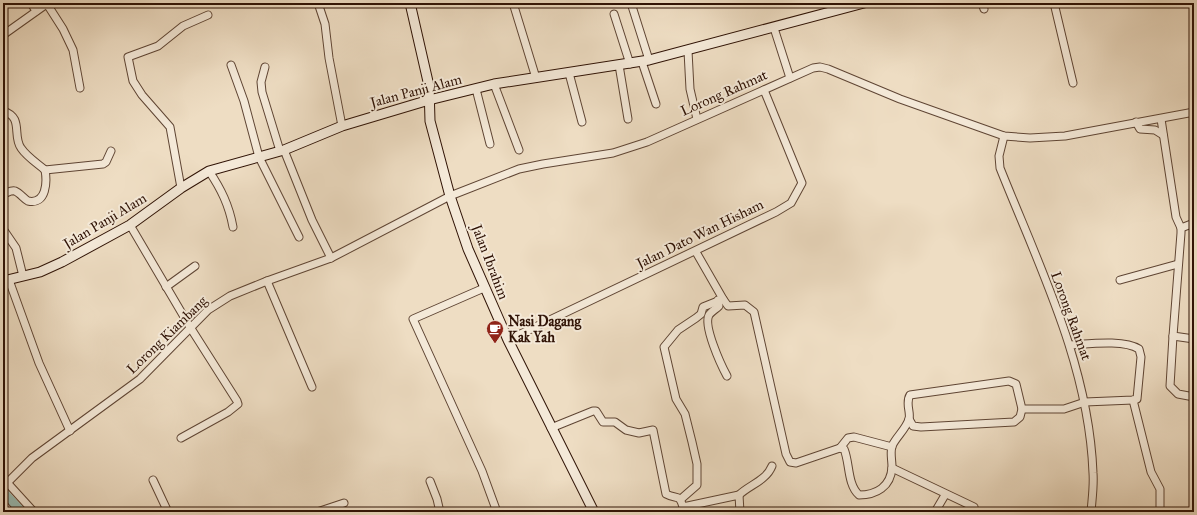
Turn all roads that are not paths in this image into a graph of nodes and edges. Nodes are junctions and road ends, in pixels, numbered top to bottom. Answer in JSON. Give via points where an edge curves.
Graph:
{"nodes":[{"id":1,"x":31,"y":3,"type":"edge"},
{"id":2,"x":47,"y":3,"type":"edge"},
{"id":3,"x":318,"y":3,"type":"edge"},
{"id":4,"x":410,"y":3,"type":"edge"},
{"id":5,"x":513,"y":3,"type":"edge"},
{"id":6,"x":631,"y":3,"type":"edge"},
{"id":7,"x":864,"y":3,"type":"edge"},
{"id":8,"x":1054,"y":3,"type":"edge"},
{"id":9,"x":36,"y":11,"type":"junction"},
{"id":10,"x":614,"y":14,"type":"dead end"},
{"id":11,"x":208,"y":15,"type":"dead end"},
{"id":12,"x":774,"y":28,"type":"junction"},
{"id":13,"x":3,"y":35,"type":"edge"},
{"id":14,"x":688,"y":51,"type":"junction"},
{"id":15,"x":646,"y":61,"type":"junction"},
{"id":16,"x":630,"y":64,"type":"junction"},
{"id":17,"x":231,"y":65,"type":"dead end"},
{"id":18,"x":619,"y":66,"type":"junction"},
{"id":19,"x":265,"y":67,"type":"dead end"},
{"id":20,"x":569,"y":73,"type":"junction"},
{"id":21,"x":536,"y":78,"type":"junction"},
{"id":22,"x":790,"y":78,"type":"junction"},
{"id":23,"x":1073,"y":83,"type":"dead end"},
{"id":24,"x":494,"y":84,"type":"junction"},
{"id":25,"x":80,"y":88,"type":"dead end"},
{"id":26,"x":476,"y":89,"type":"junction"},
{"id":27,"x":764,"y":90,"type":"junction"},
{"id":28,"x":428,"y":100,"type":"junction"},
{"id":29,"x":656,"y":104,"type":"dead end"},
{"id":30,"x":3,"y":111,"type":"edge"},
{"id":31,"x":1194,"y":112,"type":"edge"},
{"id":32,"x":628,"y":119,"type":"dead end"},
{"id":33,"x":697,"y":119,"type":"junction"},
{"id":34,"x":1161,"y":119,"type":"junction"},
{"id":35,"x":582,"y":122,"type":"dead end"},
{"id":36,"x":1136,"y":122,"type":"junction"},
{"id":37,"x":342,"y":126,"type":"junction"},
{"id":38,"x":1163,"y":135,"type":"junction"},
{"id":39,"x":1004,"y":136,"type":"junction"},
{"id":40,"x":490,"y":144,"type":"dead end"},
{"id":41,"x":282,"y":150,"type":"junction"},
{"id":42,"x":519,"y":150,"type":"dead end"},
{"id":43,"x":111,"y":151,"type":"dead end"},
{"id":44,"x":259,"y":157,"type":"junction"},
{"id":45,"x":45,"y":170,"type":"junction"},
{"id":46,"x":209,"y":171,"type":"junction"},
{"id":47,"x":181,"y":188,"type":"junction"},
{"id":48,"x":3,"y":194,"type":"edge"},
{"id":49,"x":450,"y":196,"type":"junction"},
{"id":50,"x":1194,"y":223,"type":"edge"},
{"id":51,"x":130,"y":225,"type":"junction"},
{"id":52,"x":233,"y":227,"type":"dead end"},
{"id":53,"x":1181,"y":228,"type":"junction"},
{"id":54,"x":3,"y":229,"type":"edge"},
{"id":55,"x":299,"y":237,"type":"dead end"},
{"id":56,"x":696,"y":252,"type":"junction"},
{"id":57,"x":331,"y":258,"type":"junction"},
{"id":58,"x":1178,"y":264,"type":"junction"},
{"id":59,"x":195,"y":266,"type":"dead end"},
{"id":60,"x":23,"y":276,"type":"junction"},
{"id":61,"x":6,"y":280,"type":"edge"},
{"id":62,"x":1120,"y":280,"type":"dead end"},
{"id":63,"x":267,"y":281,"type":"junction"},
{"id":64,"x":166,"y":287,"type":"junction"},
{"id":65,"x":484,"y":288,"type":"junction"},
{"id":66,"x":721,"y":300,"type":"junction"},
{"id":67,"x":190,"y":327,"type":"junction"},
{"id":68,"x":1173,"y":336,"type":"junction"},
{"id":69,"x":1194,"y":339,"type":"edge"},
{"id":70,"x":508,"y":340,"type":"junction"},
{"id":71,"x":1070,"y":345,"type":"junction"},
{"id":72,"x":727,"y":376,"type":"dead end"},
{"id":73,"x":312,"y":387,"type":"dead end"},
{"id":74,"x":1194,"y":397,"type":"edge"},
{"id":75,"x":1133,"y":400,"type":"junction"},
{"id":76,"x":1085,"y":402,"type":"junction"},
{"id":77,"x":1022,"y":409,"type":"junction"},
{"id":78,"x":909,"y":419,"type":"junction"},
{"id":79,"x":551,"y":428,"type":"junction"},
{"id":80,"x":70,"y":432,"type":"junction"},
{"id":81,"x":181,"y":438,"type":"dead end"},
{"id":82,"x":892,"y":447,"type":"junction"},
{"id":83,"x":840,"y":448,"type":"junction"},
{"id":84,"x":772,"y":466,"type":"dead end"},
{"id":85,"x":892,"y":468,"type":"junction"},
{"id":86,"x":5,"y":480,"type":"edge"},
{"id":87,"x":153,"y":480,"type":"dead end"},
{"id":88,"x":430,"y":481,"type":"dead end"},
{"id":89,"x":738,"y":495,"type":"junction"},
{"id":90,"x":945,"y":495,"type":"junction"},
{"id":91,"x":681,"y":500,"type":"junction"},
{"id":92,"x":344,"y":503,"type":"dead end"},
{"id":93,"x":3,"y":504,"type":"edge"},
{"id":94,"x":974,"y":508,"type":"dead end"},
{"id":95,"x":683,"y":510,"type":"edge"},
{"id":96,"x":10,"y":512,"type":"edge"},
{"id":97,"x":34,"y":512,"type":"edge"},
{"id":98,"x":168,"y":512,"type":"edge"},
{"id":99,"x":316,"y":512,"type":"edge"},
{"id":100,"x":440,"y":512,"type":"edge"},
{"id":101,"x":497,"y":512,"type":"edge"},
{"id":102,"x":594,"y":512,"type":"edge"},
{"id":103,"x":740,"y":512,"type":"edge"},
{"id":104,"x":935,"y":512,"type":"edge"},
{"id":105,"x":1091,"y":512,"type":"edge"},
{"id":106,"x":1160,"y":512,"type":"edge"}],
"edges":[{"from":1,"to":9,"type":"street"},
{"from":2,"to":9,"type":"street"},
{"from":2,"to":25,"type":"street","via":[[73,50]]},
{"from":3,"to":37,"type":"street","via":[[325,24]]},
{"from":4,"to":28,"type":"main road","name":"Jalan Ibrahim","via":[[429,86]]},
{"from":5,"to":21,"type":"street"},
{"from":6,"to":15,"type":"street"},
{"from":7,"to":12,"type":"main road","name":"Jalan Panji Alam"},
{"from":8,"to":23,"type":"street"},
{"from":9,"to":13,"type":"street"},
{"from":10,"to":16,"type":"street"},
{"from":11,"to":47,"type":"street","via":[[183,26],[158,46],[128,57],[133,81],[171,130]]},
{"from":12,"to":14,"type":"main road","name":"Jalan Panji Alam"},
{"from":12,"to":22,"type":"street"},
{"from":14,"to":15,"type":"main road","name":"Jalan Panji Alam"},
{"from":14,"to":33,"type":"street","via":[[690,88]]},
{"from":15,"to":16,"type":"main road","name":"Jalan Panji Alam"},
{"from":15,"to":29,"type":"street"},
{"from":16,"to":18,"type":"main road","name":"Jalan Panji Alam"},
{"from":17,"to":44,"type":"street"},
{"from":18,"to":20,"type":"main road","name":"Jalan Panji Alam"},
{"from":18,"to":32,"type":"street"},
{"from":19,"to":41,"type":"street","via":[[261,82],[262,92]]},
{"from":20,"to":21,"type":"main road","name":"Jalan Panji Alam"},
{"from":20,"to":35,"type":"street"},
{"from":21,"to":24,"type":"main road","name":"Jalan Panji Alam"},
{"from":22,"to":27,"type":"street","name":"Lorong Rahmat"},
{"from":22,"to":39,"type":"street","name":"Lorong Rahmat","via":[[820,67]]},
{"from":24,"to":26,"type":"main road","name":"Jalan Panji Alam"},
{"from":24,"to":42,"type":"street"},
{"from":26,"to":28,"type":"main road","name":"Jalan Panji Alam"},
{"from":26,"to":40,"type":"street"},
{"from":27,"to":33,"type":"street","name":"Lorong Rahmat"},
{"from":27,"to":56,"type":"street","name":"Jalan Dato Wan Hisham","via":[[802,183],[791,203]]},
{"from":28,"to":37,"type":"main road","name":"Jalan Panji Alam"},
{"from":28,"to":49,"type":"main road","name":"Jalan Ibrahim","via":[[430,121]]},
{"from":30,"to":45,"type":"street","via":[[14,118],[21,148]]},
{"from":31,"to":34,"type":"street","name":"Lorong Rahmat"},
{"from":33,"to":49,"type":"street","name":"Lorong Rahmat","via":[[628,149],[519,169]]},
{"from":34,"to":36,"type":"street","name":"Lorong Rahmat"},
{"from":34,"to":38,"type":"street"},
{"from":36,"to":38,"type":"street","via":[[1140,129],[1155,130]]},
{"from":36,"to":39,"type":"street","name":"Lorong Rahmat","via":[[1065,136]]},
{"from":37,"to":41,"type":"main road","name":"Jalan Panji Alam"},
{"from":38,"to":53,"type":"street","via":[[1176,217]]},
{"from":39,"to":71,"type":"street","name":"Lorong Rahmat","via":[[999,156],[1000,168]]},
{"from":41,"to":44,"type":"main road","name":"Jalan Panji Alam"},
{"from":41,"to":57,"type":"street"},
{"from":43,"to":45,"type":"street","via":[[103,164]]},
{"from":44,"to":46,"type":"main road","name":"Jalan Panji Alam"},
{"from":44,"to":55,"type":"street"},
{"from":45,"to":48,"type":"street","via":[[45,190],[41,197],[34,201],[13,191]]},
{"from":46,"to":47,"type":"main road","name":"Jalan Panji Alam"},
{"from":46,"to":52,"type":"street","via":[[221,189]]},
{"from":47,"to":51,"type":"main road","name":"Jalan Panji Alam"},
{"from":49,"to":57,"type":"street","name":"Lorong Kiambang"},
{"from":49,"to":65,"type":"main road","name":"Jalan Ibrahim"},
{"from":50,"to":53,"type":"street"},
{"from":51,"to":60,"type":"main road","name":"Jalan Panji Alam","via":[[62,262]]},
{"from":51,"to":64,"type":"street"},
{"from":53,"to":58,"type":"street"},
{"from":54,"to":60,"type":"street","via":[[16,248]]},
{"from":56,"to":66,"type":"street"},
{"from":56,"to":70,"type":"street","name":"Jalan Dato Wan Hisham"},
{"from":57,"to":63,"type":"street","name":"Lorong Kiambang"},
{"from":58,"to":62,"type":"street"},
{"from":58,"to":68,"type":"street"},
{"from":59,"to":64,"type":"street"},
{"from":60,"to":61,"type":"main road","name":"Jalan Panji Alam"},
{"from":61,"to":80,"type":"street"},
{"from":63,"to":67,"type":"street","name":"Lorong Kiambang","via":[[230,296],[208,310]]},
{"from":63,"to":73,"type":"street"},
{"from":64,"to":67,"type":"street"},
{"from":65,"to":70,"type":"main road","name":"Jalan Ibrahim"},
{"from":65,"to":101,"type":"street","via":[[413,319],[482,471]]},
{"from":66,"to":72,"type":"street","via":[[719,306],[710,314],[708,322],[718,361]]},
{"from":66,"to":83,"type":"street","via":[[728,306],[745,305],[754,312],[786,454],[790,462],[796,463]]},
{"from":66,"to":91,"type":"street","via":[[703,307],[701,314],[678,330],[664,347],[676,399],[685,414],[697,464],[697,485]]},
{"from":67,"to":80,"type":"street","name":"Lorong Kiambang","via":[[140,380]]},
{"from":67,"to":81,"type":"street","via":[[238,404]]},
{"from":68,"to":69,"type":"street"},
{"from":68,"to":74,"type":"street","via":[[1170,386],[1178,394]]},
{"from":70,"to":79,"type":"main road","name":"Jalan Ibrahim"},
{"from":71,"to":75,"type":"street","via":[[1106,343],[1134,346],[1139,349],[1141,357],[1138,393],[1137,399]]},
{"from":71,"to":76,"type":"street","name":"Lorong Rahmat"},
{"from":75,"to":76,"type":"street"},
{"from":75,"to":106,"type":"street","via":[[1151,472],[1160,489]]},
{"from":76,"to":77,"type":"street","via":[[1064,409]]},
{"from":76,"to":105,"type":"street","name":"Lorong Rahmat","via":[[1093,473]]},
{"from":77,"to":78,"type":"street","via":[[1020,417],[1014,422],[920,427],[913,426]]},
{"from":77,"to":78,"type":"street","via":[[1016,384],[1009,381],[910,395]]},
{"from":78,"to":82,"type":"street"},
{"from":79,"to":91,"type":"street","via":[[593,411],[598,413],[603,422],[615,422],[626,430],[639,433],[653,430],[664,490],[666,494],[677,496]]},
{"from":79,"to":102,"type":"main road","name":"Jalan Ibrahim"},
{"from":80,"to":86,"type":"street","name":"Lorong Kiambang"},
{"from":82,"to":83,"type":"street","via":[[854,437],[848,438]]},
{"from":82,"to":85,"type":"street"},
{"from":83,"to":85,"type":"street","via":[[844,449],[847,455],[852,485],[858,494],[880,491],[885,487]]},
{"from":84,"to":89,"type":"street","via":[[767,475]]},
{"from":85,"to":90,"type":"street"},
{"from":86,"to":97,"type":"street"},
{"from":87,"to":98,"type":"street"},
{"from":88,"to":100,"type":"street"},
{"from":89,"to":95,"type":"street"},
{"from":89,"to":103,"type":"street"},
{"from":90,"to":94,"type":"street"},
{"from":90,"to":104,"type":"street"},
{"from":91,"to":95,"type":"street"},
{"from":92,"to":99,"type":"street"},
{"from":93,"to":96,"type":"street"}]}
